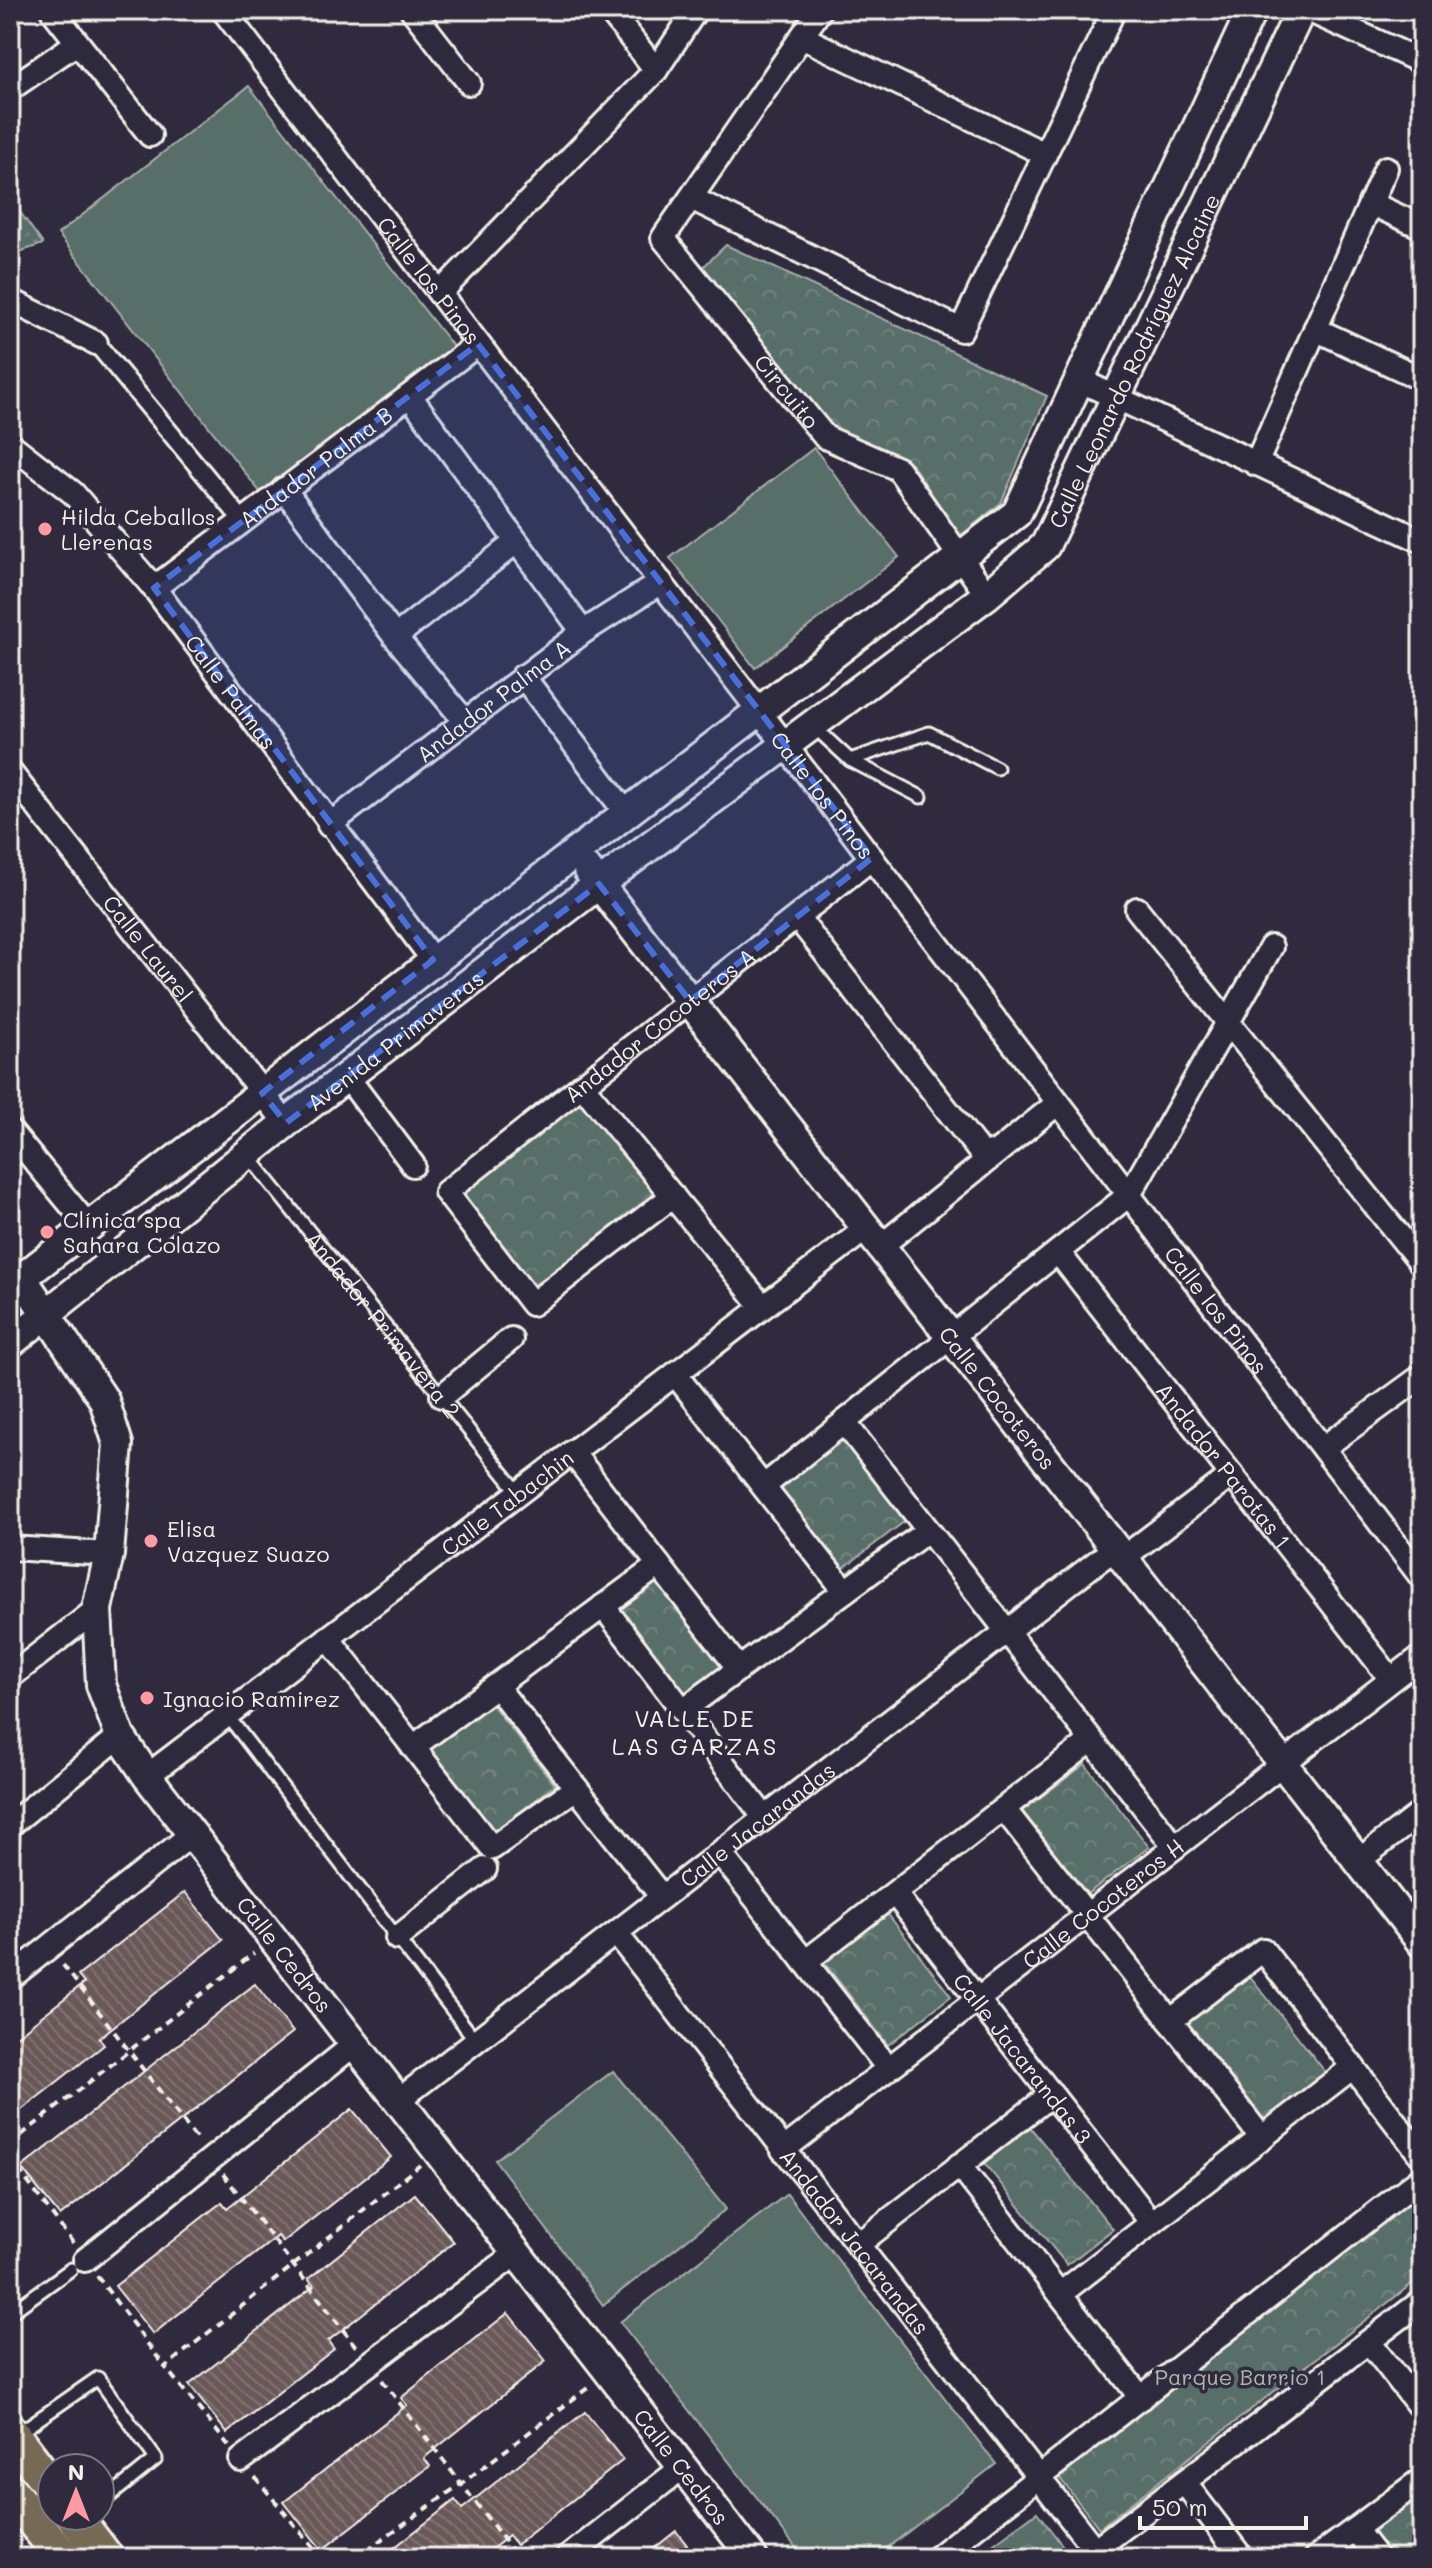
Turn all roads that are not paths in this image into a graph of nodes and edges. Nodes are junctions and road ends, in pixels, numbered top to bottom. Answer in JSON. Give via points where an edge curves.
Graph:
{"nodes":[{"id":1,"x":52,"y":10,"type":"edge"},
{"id":2,"x":223,"y":10,"type":"edge"},
{"id":3,"x":412,"y":10,"type":"edge"},
{"id":4,"x":609,"y":10,"type":"edge"},
{"id":5,"x":696,"y":10,"type":"edge"},
{"id":6,"x":820,"y":10,"type":"edge"},
{"id":7,"x":1114,"y":10,"type":"edge"},
{"id":8,"x":1252,"y":10,"type":"edge"},
{"id":9,"x":1301,"y":10,"type":"edge"},
{"id":10,"x":1308,"y":10,"type":"edge"},
{"id":11,"x":802,"y":37,"type":"junction"},
{"id":12,"x":77,"y":43,"type":"junction"},
{"id":13,"x":1422,"y":62,"type":"edge"},
{"id":14,"x":656,"y":70,"type":"junction"},
{"id":15,"x":469,"y":83,"type":"dead end"},
{"id":16,"x":10,"y":89,"type":"edge"},
{"id":17,"x":150,"y":135,"type":"dead end"},
{"id":18,"x":1045,"y":154,"type":"junction"},
{"id":19,"x":1386,"y":168,"type":"dead end"},
{"id":20,"x":691,"y":198,"type":"junction"},
{"id":21,"x":1370,"y":203,"type":"junction"},
{"id":22,"x":1422,"y":227,"type":"edge"},
{"id":23,"x":440,"y":293,"type":"junction"},
{"id":24,"x":10,"y":300,"type":"edge"},
{"id":25,"x":1315,"y":329,"type":"junction"},
{"id":26,"x":96,"y":343,"type":"joint"},
{"id":27,"x":478,"y":344,"type":"junction"},
{"id":28,"x":1422,"y":379,"type":"edge"},
{"id":29,"x":1079,"y":380,"type":"junction"},
{"id":30,"x":410,"y":396,"type":"junction"},
{"id":31,"x":1114,"y":396,"type":"junction"},
{"id":32,"x":10,"y":444,"type":"edge"},
{"id":33,"x":1256,"y":464,"type":"junction"},
{"id":34,"x":284,"y":489,"type":"junction"},
{"id":35,"x":243,"y":521,"type":"junction"},
{"id":36,"x":1422,"y":541,"type":"edge"},
{"id":37,"x":516,"y":542,"type":"junction"},
{"id":38,"x":960,"y":557,"type":"junction"},
{"id":39,"x":661,"y":582,"type":"junction"},
{"id":40,"x":154,"y":588,"type":"junction"},
{"id":41,"x":987,"y":595,"type":"junction"},
{"id":42,"x":583,"y":632,"type":"junction"},
{"id":43,"x":395,"y":637,"type":"junction"},
{"id":44,"x":523,"y":676,"type":"junction"},
{"id":45,"x":758,"y":709,"type":"junction"},
{"id":46,"x":465,"y":721,"type":"junction"},
{"id":47,"x":812,"y":725,"type":"junction"},
{"id":48,"x":785,"y":745,"type":"junction"},
{"id":49,"x":850,"y":760,"type":"junction"},
{"id":50,"x":997,"y":768,"type":"dead end"},
{"id":51,"x":10,"y":772,"type":"edge"},
{"id":52,"x":921,"y":797,"type":"dead end"},
{"id":53,"x":626,"y":813,"type":"junction"},
{"id":54,"x":329,"y":825,"type":"junction"},
{"id":55,"x":575,"y":852,"type":"junction"},
{"id":56,"x":872,"y":858,"type":"junction"},
{"id":57,"x":599,"y":884,"type":"junction"},
{"id":58,"x":1137,"y":909,"type":"dead end"},
{"id":59,"x":797,"y":917,"type":"junction"},
{"id":60,"x":1271,"y":947,"type":"dead end"},
{"id":61,"x":433,"y":960,"type":"junction"},
{"id":62,"x":690,"y":1001,"type":"junction"},
{"id":63,"x":1229,"y":1024,"type":"junction"},
{"id":64,"x":348,"y":1078,"type":"junction"},
{"id":65,"x":582,"y":1085,"type":"junction"},
{"id":66,"x":262,"y":1093,"type":"junction"},
{"id":67,"x":1058,"y":1103,"type":"junction"},
{"id":68,"x":286,"y":1123,"type":"junction"},
{"id":69,"x":10,"y":1131,"type":"edge"},
{"id":70,"x":996,"y":1153,"type":"junction"},
{"id":71,"x":247,"y":1154,"type":"junction"},
{"id":72,"x":413,"y":1165,"type":"dead end"},
{"id":73,"x":1129,"y":1195,"type":"junction"},
{"id":74,"x":673,"y":1196,"type":"junction"},
{"id":75,"x":90,"y":1228,"type":"junction"},
{"id":76,"x":874,"y":1237,"type":"junction"},
{"id":77,"x":1058,"y":1252,"type":"junction"},
{"id":78,"x":1422,"y":1264,"type":"edge"},
{"id":79,"x":16,"y":1282,"type":"edge"},
{"id":80,"x":763,"y":1307,"type":"junction"},
{"id":81,"x":46,"y":1315,"type":"junction"},
{"id":82,"x":951,"y":1337,"type":"junction"},
{"id":83,"x":511,"y":1339,"type":"dead end"},
{"id":84,"x":10,"y":1343,"type":"edge"},
{"id":85,"x":675,"y":1374,"type":"junction"},
{"id":86,"x":1422,"y":1376,"type":"edge"},
{"id":87,"x":442,"y":1396,"type":"junction"},
{"id":88,"x":844,"y":1422,"type":"junction"},
{"id":89,"x":1323,"y":1448,"type":"junction"},
{"id":90,"x":572,"y":1452,"type":"junction"},
{"id":91,"x":1232,"y":1475,"type":"junction"},
{"id":92,"x":764,"y":1486,"type":"junction"},
{"id":93,"x":519,"y":1493,"type":"junction"},
{"id":94,"x":927,"y":1531,"type":"junction"},
{"id":95,"x":10,"y":1548,"type":"edge"},
{"id":96,"x":1119,"y":1553,"type":"junction"},
{"id":97,"x":109,"y":1554,"type":"junction"},
{"id":98,"x":659,"y":1565,"type":"junction"},
{"id":99,"x":1422,"y":1578,"type":"edge"},
{"id":100,"x":845,"y":1591,"type":"junction"},
{"id":101,"x":603,"y":1606,"type":"junction"},
{"id":102,"x":97,"y":1609,"type":"junction"},
{"id":103,"x":1006,"y":1632,"type":"junction"},
{"id":104,"x":328,"y":1638,"type":"junction"},
{"id":105,"x":1422,"y":1656,"type":"edge"},
{"id":106,"x":739,"y":1669,"type":"junction"},
{"id":107,"x":10,"y":1677,"type":"edge"},
{"id":108,"x":1391,"y":1679,"type":"junction"},
{"id":109,"x":496,"y":1686,"type":"junction"},
{"id":110,"x":683,"y":1710,"type":"junction"},
{"id":111,"x":227,"y":1715,"type":"junction"},
{"id":112,"x":120,"y":1736,"type":"junction"},
{"id":113,"x":1091,"y":1741,"type":"junction"},
{"id":114,"x":413,"y":1747,"type":"junction"},
{"id":115,"x":1283,"y":1764,"type":"junction"},
{"id":116,"x":147,"y":1776,"type":"junction"},
{"id":117,"x":576,"y":1788,"type":"junction"},
{"id":118,"x":1004,"y":1809,"type":"junction"},
{"id":119,"x":1422,"y":1812,"type":"edge"},
{"id":120,"x":765,"y":1818,"type":"junction"},
{"id":121,"x":10,"y":1825,"type":"edge"},
{"id":122,"x":192,"y":1834,"type":"junction"},
{"id":123,"x":1175,"y":1847,"type":"junction"},
{"id":124,"x":720,"y":1853,"type":"junction"},
{"id":125,"x":489,"y":1858,"type":"junction"},
{"id":126,"x":1358,"y":1861,"type":"junction"},
{"id":127,"x":895,"y":1894,"type":"junction"},
{"id":128,"x":662,"y":1897,"type":"junction"},
{"id":129,"x":1087,"y":1915,"type":"junction"},
{"id":130,"x":616,"y":1933,"type":"junction"},
{"id":131,"x":397,"y":1938,"type":"junction"},
{"id":132,"x":1422,"y":1943,"type":"edge"},
{"id":133,"x":805,"y":1962,"type":"junction"},
{"id":134,"x":10,"y":1978,"type":"edge"},
{"id":135,"x":977,"y":1999,"type":"junction"},
{"id":136,"x":1170,"y":2021,"type":"junction"},
{"id":137,"x":476,"y":2041,"type":"junction"},
{"id":138,"x":355,"y":2044,"type":"junction"},
{"id":139,"x":1353,"y":2067,"type":"junction"},
{"id":140,"x":888,"y":2068,"type":"junction"},
{"id":141,"x":1052,"y":2094,"type":"junction"},
{"id":142,"x":399,"y":2100,"type":"junction"},
{"id":143,"x":1262,"y":2138,"type":"junction"},
{"id":144,"x":783,"y":2150,"type":"junction"},
{"id":145,"x":1422,"y":2157,"type":"edge"},
{"id":146,"x":959,"y":2165,"type":"junction"},
{"id":147,"x":1422,"y":2177,"type":"edge"},
{"id":148,"x":1152,"y":2223,"type":"junction"},
{"id":149,"x":857,"y":2245,"type":"junction"},
{"id":150,"x":517,"y":2253,"type":"junction"},
{"id":151,"x":78,"y":2264,"type":"joint"},
{"id":152,"x":1060,"y":2294,"type":"junction"},
{"id":153,"x":1422,"y":2301,"type":"edge"},
{"id":154,"x":10,"y":2313,"type":"edge"},
{"id":155,"x":1369,"y":2342,"type":"junction"},
{"id":156,"x":1141,"y":2398,"type":"junction"},
{"id":157,"x":1422,"y":2410,"type":"edge"},
{"id":158,"x":25,"y":2457,"type":"edge"},
{"id":159,"x":241,"y":2460,"type":"road end"},
{"id":160,"x":683,"y":2467,"type":"junction"},
{"id":161,"x":1039,"y":2478,"type":"junction"},
{"id":162,"x":1422,"y":2479,"type":"edge"},
{"id":163,"x":1184,"y":2482,"type":"junction"},
{"id":164,"x":116,"y":2490,"type":"edge"},
{"id":165,"x":10,"y":2492,"type":"edge"},
{"id":166,"x":1355,"y":2529,"type":"junction"},
{"id":167,"x":93,"y":2532,"type":"edge"},
{"id":168,"x":1090,"y":2554,"type":"edge"},
{"id":169,"x":64,"y":2558,"type":"edge"},
{"id":170,"x":106,"y":2558,"type":"edge"},
{"id":171,"x":567,"y":2558,"type":"edge"},
{"id":172,"x":753,"y":2558,"type":"edge"},
{"id":173,"x":936,"y":2558,"type":"edge"},
{"id":174,"x":1242,"y":2558,"type":"edge"},
{"id":175,"x":1316,"y":2558,"type":"edge"},
{"id":176,"x":1377,"y":2558,"type":"edge"}],
"edges":[{"from":1,"to":12,"type":"street"},
{"from":2,"to":23,"type":"street","name":"Calle los Pinos"},
{"from":3,"to":15,"type":"street"},
{"from":4,"to":14,"type":"street"},
{"from":5,"to":14,"type":"street"},
{"from":6,"to":11,"type":"street"},
{"from":7,"to":18,"type":"street"},
{"from":8,"to":29,"type":"street","name":"Calle Leonardo Rodríguez Alcaine"},
{"from":9,"to":31,"type":"street","name":"Calle Leonardo Rodríguez Alcaine"},
{"from":10,"to":13,"type":"street"},
{"from":11,"to":18,"type":"street"},
{"from":11,"to":20,"type":"street"},
{"from":12,"to":16,"type":"street"},
{"from":12,"to":17,"type":"street"},
{"from":14,"to":23,"type":"street"},
{"from":18,"to":20,"type":"street","via":[[961,330]]},
{"from":19,"to":21,"type":"street"},
{"from":20,"to":38,"type":"street","name":"Circuito","via":[[663,238],[825,437],[898,469]]},
{"from":21,"to":22,"type":"street"},
{"from":21,"to":25,"type":"street"},
{"from":23,"to":27,"type":"street","name":"Calle los Pinos"},
{"from":24,"to":26,"type":"street"},
{"from":25,"to":28,"type":"street"},
{"from":25,"to":33,"type":"street"},
{"from":26,"to":35,"type":"street"},
{"from":27,"to":30,"type":"street","name":"Andador Palma B"},
{"from":27,"to":39,"type":"street","name":"Calle los Pinos"},
{"from":29,"to":31,"type":"street"},
{"from":29,"to":38,"type":"street","name":"Calle Leonardo Rodríguez Alcaine","via":[[1017,513]]},
{"from":30,"to":34,"type":"street","name":"Andador Palma B"},
{"from":30,"to":37,"type":"street"},
{"from":31,"to":33,"type":"street"},
{"from":31,"to":41,"type":"street","name":"Calle Leonardo Rodríguez Alcaine","via":[[1045,546]]},
{"from":32,"to":40,"type":"street","name":"Calle Palmas","via":[[73,493]]},
{"from":33,"to":36,"type":"street"},
{"from":34,"to":35,"type":"street","name":"Andador Palma B"},
{"from":34,"to":43,"type":"street"},
{"from":35,"to":40,"type":"street","name":"Andador Palma B"},
{"from":37,"to":42,"type":"street"},
{"from":37,"to":43,"type":"street"},
{"from":38,"to":41,"type":"street","name":"Circuito"},
{"from":38,"to":45,"type":"street","name":"Calle Leonardo Rodríguez Alcaine"},
{"from":39,"to":42,"type":"street","name":"Andador Palma A"},
{"from":39,"to":45,"type":"street","name":"Calle los Pinos"},
{"from":40,"to":54,"type":"street","name":"Calle Palmas"},
{"from":41,"to":47,"type":"street","name":"Calle Leonardo Rodríguez Alcaine"},
{"from":42,"to":44,"type":"street","name":"Andador Palma A"},
{"from":43,"to":46,"type":"street"},
{"from":44,"to":46,"type":"street","name":"Andador Palma A"},
{"from":44,"to":53,"type":"street"},
{"from":45,"to":48,"type":"street","name":"Calle los Pinos"},
{"from":45,"to":53,"type":"street","name":"Avenida Primaveras"},
{"from":46,"to":54,"type":"street","name":"Andador Palma A"},
{"from":47,"to":48,"type":"street","name":"Calle Leonardo Rodríguez Alcaine"},
{"from":47,"to":49,"type":"lane"},
{"from":48,"to":56,"type":"street","name":"Calle los Pinos"},
{"from":48,"to":57,"type":"street","name":"Avenida Primaveras"},
{"from":49,"to":50,"type":"lane","via":[[929,733]]},
{"from":49,"to":52,"type":"lane"},
{"from":51,"to":66,"type":"street","name":"Calle Laurel"},
{"from":53,"to":55,"type":"street","name":"Avenida Primaveras"},
{"from":54,"to":61,"type":"street","name":"Calle Palmas"},
{"from":55,"to":57,"type":"street","name":"Calle Cocoteros"},
{"from":55,"to":61,"type":"street","name":"Avenida Primaveras"},
{"from":56,"to":59,"type":"street","name":"Andador Cocoteros A"},
{"from":56,"to":67,"type":"street","name":"Calle los Pinos"},
{"from":57,"to":62,"type":"street","name":"Calle Cocoteros"},
{"from":57,"to":64,"type":"street","name":"Avenida Primaveras"},
{"from":58,"to":63,"type":"street"},
{"from":59,"to":62,"type":"street","name":"Andador Cocoteros A"},
{"from":59,"to":70,"type":"street","via":[[980,1152]]},
{"from":60,"to":63,"type":"street"},
{"from":61,"to":66,"type":"street","name":"Avenida Primaveras"},
{"from":62,"to":65,"type":"street","name":"Andador Cocoteros A"},
{"from":62,"to":76,"type":"street","name":"Calle Cocoteros"},
{"from":63,"to":73,"type":"street"},
{"from":63,"to":78,"type":"street"},
{"from":64,"to":68,"type":"street","name":"Avenida Primaveras"},
{"from":64,"to":72,"type":"street"},
{"from":65,"to":74,"type":"street"},
{"from":65,"to":74,"type":"street","name":"Andador Cocoteros A","via":[[446,1192],[532,1304]]},
{"from":66,"to":68,"type":"street","name":"Calle Laurel"},
{"from":66,"to":75,"type":"street","name":"Avenida Primaveras"},
{"from":67,"to":70,"type":"street","name":"Calle Tabachin"},
{"from":67,"to":73,"type":"street","name":"Calle los Pinos"},
{"from":68,"to":71,"type":"street","name":"Avenida Primaveras"},
{"from":69,"to":75,"type":"street"},
{"from":70,"to":76,"type":"street","name":"Calle Tabachin"},
{"from":71,"to":81,"type":"street","name":"Avenida Primaveras"},
{"from":71,"to":87,"type":"lane","name":"Andador Primavera 2"},
{"from":73,"to":77,"type":"street"},
{"from":73,"to":89,"type":"street","name":"Calle los Pinos"},
{"from":74,"to":80,"type":"street"},
{"from":75,"to":79,"type":"street","name":"Avenida Primaveras"},
{"from":76,"to":80,"type":"street","name":"Calle Tabachin"},
{"from":76,"to":82,"type":"street","name":"Calle Cocoteros"},
{"from":77,"to":82,"type":"street"},
{"from":77,"to":91,"type":"street","name":"Andador Parotas 1"},
{"from":79,"to":81,"type":"street","name":"Calle Cedros"},
{"from":80,"to":85,"type":"street","name":"Calle Tabachin"},
{"from":81,"to":84,"type":"street","name":"Avenida Primaveras"},
{"from":81,"to":97,"type":"street","name":"Calle Cedros","via":[[104,1400],[118,1444]]},
{"from":82,"to":88,"type":"street"},
{"from":82,"to":96,"type":"street","name":"Calle Cocoteros"},
{"from":83,"to":87,"type":"street"},
{"from":85,"to":90,"type":"street","name":"Calle Tabachin"},
{"from":85,"to":92,"type":"street"},
{"from":86,"to":89,"type":"street"},
{"from":87,"to":93,"type":"lane","name":"Andador Primavera 2"},
{"from":88,"to":92,"type":"street"},
{"from":88,"to":94,"type":"street"},
{"from":89,"to":99,"type":"street","name":"Calle los Pinos"},
{"from":90,"to":93,"type":"street","name":"Calle Tabachin"},
{"from":90,"to":98,"type":"street"},
{"from":91,"to":96,"type":"street","name":"Calle Jacarandas"},
{"from":91,"to":108,"type":"street","name":"Andador Parotas 1"},
{"from":92,"to":100,"type":"street"},
{"from":93,"to":104,"type":"street","name":"Calle Tabachin"},
{"from":94,"to":100,"type":"street"},
{"from":94,"to":103,"type":"street"},
{"from":95,"to":97,"type":"street"},
{"from":96,"to":103,"type":"street","name":"Calle Jacarandas"},
{"from":96,"to":115,"type":"street","name":"Calle Cocoteros"},
{"from":97,"to":102,"type":"street","name":"Calle Cedros"},
{"from":98,"to":101,"type":"street"},
{"from":98,"to":106,"type":"street"},
{"from":100,"to":106,"type":"street"},
{"from":101,"to":109,"type":"street"},
{"from":101,"to":110,"type":"street"},
{"from":102,"to":107,"type":"street"},
{"from":102,"to":112,"type":"street","name":"Calle Cedros","via":[[101,1685]]},
{"from":103,"to":113,"type":"street"},
{"from":103,"to":120,"type":"street","name":"Calle Jacarandas"},
{"from":104,"to":111,"type":"street","name":"Calle Tabachin"},
{"from":104,"to":114,"type":"street"},
{"from":105,"to":108,"type":"street","name":"Calle Cocoteros H"},
{"from":106,"to":110,"type":"street"},
{"from":108,"to":115,"type":"street","name":"Calle Cocoteros H"},
{"from":109,"to":114,"type":"street"},
{"from":109,"to":117,"type":"street"},
{"from":110,"to":120,"type":"street"},
{"from":111,"to":116,"type":"street","name":"Calle Tabachin"},
{"from":111,"to":131,"type":"lane"},
{"from":112,"to":116,"type":"street","name":"Calle Cedros"},
{"from":112,"to":121,"type":"street"},
{"from":113,"to":118,"type":"street"},
{"from":113,"to":123,"type":"street"},
{"from":114,"to":125,"type":"street"},
{"from":115,"to":123,"type":"street","name":"Calle Cocoteros H"},
{"from":115,"to":126,"type":"street","name":"Calle Cocoteros"},
{"from":116,"to":122,"type":"street","name":"Calle Cedros"},
{"from":117,"to":125,"type":"street"},
{"from":117,"to":128,"type":"street"},
{"from":118,"to":127,"type":"street"},
{"from":118,"to":129,"type":"street"},
{"from":119,"to":126,"type":"street"},
{"from":120,"to":124,"type":"street","name":"Calle Jacarandas"},
{"from":122,"to":134,"type":"street"},
{"from":122,"to":138,"type":"street","name":"Calle Cedros"},
{"from":123,"to":129,"type":"street","name":"Calle Cocoteros H"},
{"from":124,"to":128,"type":"street","name":"Calle Jacarandas"},
{"from":124,"to":133,"type":"street"},
{"from":125,"to":131,"type":"street"},
{"from":126,"to":132,"type":"street","name":"Calle Cocoteros"},
{"from":127,"to":133,"type":"street"},
{"from":127,"to":135,"type":"street","name":"Calle Jacarandas 3"},
{"from":128,"to":130,"type":"street","name":"Calle Jacarandas"},
{"from":129,"to":135,"type":"street","name":"Calle Cocoteros H"},
{"from":129,"to":136,"type":"street"},
{"from":130,"to":137,"type":"street","name":"Calle Jacarandas"},
{"from":130,"to":144,"type":"street","name":"Andador Jacarandas"},
{"from":131,"to":137,"type":"lane"},
{"from":133,"to":140,"type":"street"},
{"from":135,"to":140,"type":"street","name":"Calle Cocoteros H"},
{"from":135,"to":141,"type":"street","name":"Calle Jacarandas 3"},
{"from":136,"to":139,"type":"street","via":[[1263,1950]]},
{"from":136,"to":143,"type":"street"},
{"from":137,"to":142,"type":"street","name":"Calle Jacarandas"},
{"from":138,"to":142,"type":"street","name":"Calle Cedros"},
{"from":138,"to":151,"type":"street"},
{"from":139,"to":143,"type":"street"},
{"from":139,"to":145,"type":"street"},
{"from":140,"to":144,"type":"street","name":"Calle Cocoteros H"},
{"from":141,"to":146,"type":"street"},
{"from":141,"to":148,"type":"street","name":"Calle Jacarandas 3"},
{"from":142,"to":150,"type":"street","name":"Calle Cedros"},
{"from":143,"to":148,"type":"street"},
{"from":144,"to":149,"type":"street","name":"Andador Jacarandas"},
{"from":146,"to":149,"type":"street"},
{"from":146,"to":152,"type":"street"},
{"from":147,"to":156,"type":"street"},
{"from":148,"to":152,"type":"street"},
{"from":149,"to":161,"type":"street","name":"Andador Jacarandas"},
{"from":150,"to":159,"type":"street"},
{"from":150,"to":160,"type":"street","name":"Calle Cedros"},
{"from":151,"to":154,"type":"lane"},
{"from":152,"to":156,"type":"street"},
{"from":153,"to":155,"type":"street"},
{"from":155,"to":157,"type":"street"},
{"from":155,"to":163,"type":"street"},
{"from":156,"to":161,"type":"street"},
{"from":158,"to":164,"type":"lane","via":[[98,2378],[156,2459]]},
{"from":160,"to":171,"type":"street"},
{"from":160,"to":172,"type":"street","name":"Calle Cedros"},
{"from":161,"to":168,"type":"street","name":"Andador Jacarandas"},
{"from":161,"to":173,"type":"street"},
{"from":162,"to":166,"type":"street"},
{"from":163,"to":168,"type":"street"},
{"from":163,"to":174,"type":"street"},
{"from":165,"to":169,"type":"main road"},
{"from":166,"to":175,"type":"street"},
{"from":166,"to":176,"type":"street"},
{"from":167,"to":170,"type":"main road"}]}
